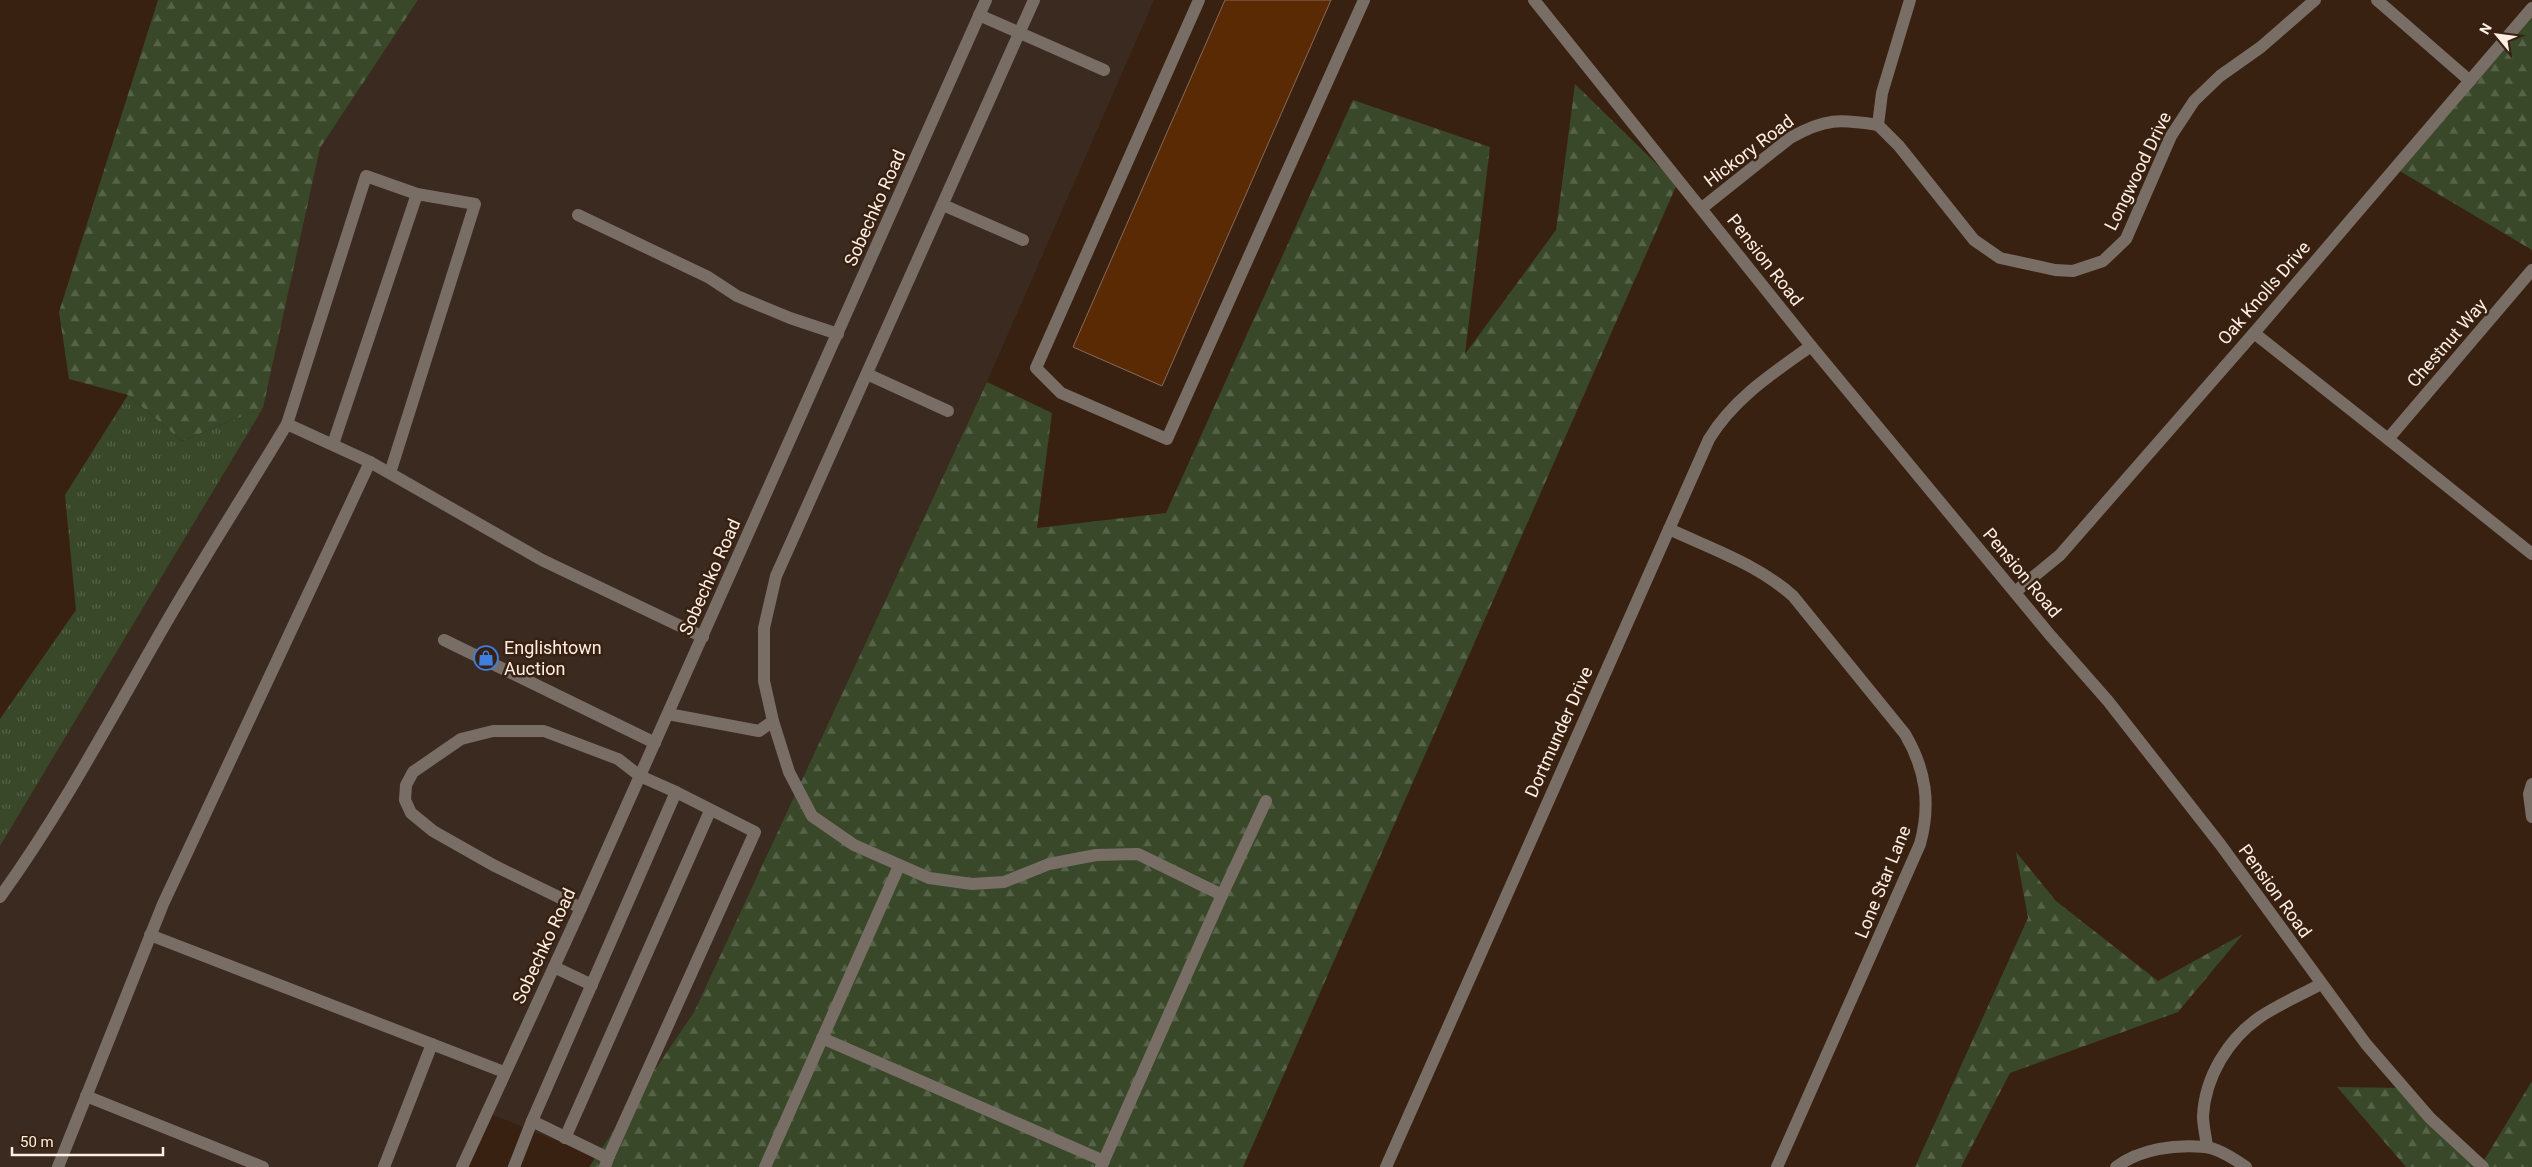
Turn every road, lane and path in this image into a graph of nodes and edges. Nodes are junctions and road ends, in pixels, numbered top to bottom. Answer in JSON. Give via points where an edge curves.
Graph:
{"nodes":[{"id":1,"x":986,"y":0,"type":"edge"},
{"id":2,"x":1034,"y":0,"type":"edge"},
{"id":3,"x":1199,"y":0,"type":"edge"},
{"id":4,"x":1364,"y":0,"type":"edge"},
{"id":5,"x":1534,"y":0,"type":"edge"},
{"id":6,"x":1910,"y":0,"type":"edge"},
{"id":7,"x":2315,"y":0,"type":"edge"},
{"id":8,"x":2377,"y":0,"type":"edge"},
{"id":9,"x":2532,"y":8,"type":"edge"},
{"id":10,"x":979,"y":15,"type":"junction"},
{"id":11,"x":1020,"y":32,"type":"junction"},
{"id":12,"x":1104,"y":70,"type":"dead end"},
{"id":13,"x":2470,"y":81,"type":"junction"},
{"id":14,"x":1878,"y":125,"type":"junction"},
{"id":15,"x":417,"y":194,"type":"junction"},
{"id":16,"x":943,"y":204,"type":"junction"},
{"id":17,"x":1702,"y":208,"type":"junction"},
{"id":18,"x":578,"y":215,"type":"dead end"},
{"id":19,"x":1023,"y":240,"type":"dead end"},
{"id":20,"x":2532,"y":270,"type":"edge"},
{"id":21,"x":2254,"y":333,"type":"junction"},
{"id":22,"x":838,"y":334,"type":"junction"},
{"id":23,"x":1811,"y":346,"type":"junction"},
{"id":24,"x":868,"y":374,"type":"junction"},
{"id":25,"x":948,"y":412,"type":"dead end"},
{"id":26,"x":287,"y":424,"type":"junction"},
{"id":27,"x":2388,"y":439,"type":"junction"},
{"id":28,"x":333,"y":444,"type":"junction"},
{"id":29,"x":370,"y":462,"type":"junction"},
{"id":30,"x":390,"y":473,"type":"junction"},
{"id":31,"x":1669,"y":529,"type":"junction"},
{"id":32,"x":2532,"y":554,"type":"edge"},
{"id":33,"x":2015,"y":592,"type":"junction"},
{"id":34,"x":703,"y":637,"type":"junction"},
{"id":35,"x":444,"y":640,"type":"dead end"},
{"id":36,"x":668,"y":714,"type":"junction"},
{"id":37,"x":773,"y":721,"type":"junction"},
{"id":38,"x":655,"y":743,"type":"junction"},
{"id":39,"x":640,"y":776,"type":"junction"},
{"id":40,"x":2532,"y":784,"type":"edge"},
{"id":41,"x":676,"y":792,"type":"junction"},
{"id":42,"x":1266,"y":802,"type":"dead end"},
{"id":43,"x":710,"y":811,"type":"junction"},
{"id":44,"x":2532,"y":817,"type":"edge"},
{"id":45,"x":899,"y":866,"type":"junction"},
{"id":46,"x":1222,"y":895,"type":"junction"},
{"id":47,"x":0,"y":897,"type":"edge"},
{"id":48,"x":581,"y":908,"type":"junction"},
{"id":49,"x":150,"y":935,"type":"junction"},
{"id":50,"x":554,"y":967,"type":"junction"},
{"id":51,"x":2321,"y":984,"type":"junction"},
{"id":52,"x":592,"y":985,"type":"junction"},
{"id":53,"x":822,"y":1038,"type":"junction"},
{"id":54,"x":432,"y":1044,"type":"junction"},
{"id":55,"x":504,"y":1072,"type":"junction"},
{"id":56,"x":86,"y":1096,"type":"junction"},
{"id":57,"x":532,"y":1121,"type":"junction"},
{"id":58,"x":565,"y":1138,"type":"junction"},
{"id":59,"x":2206,"y":1147,"type":"junction"},
{"id":60,"x":606,"y":1163,"type":"edge"},
{"id":61,"x":1103,"y":1164,"type":"edge"},
{"id":62,"x":58,"y":1167,"type":"edge"},
{"id":63,"x":263,"y":1167,"type":"edge"},
{"id":64,"x":384,"y":1167,"type":"edge"},
{"id":65,"x":462,"y":1167,"type":"edge"},
{"id":66,"x":514,"y":1167,"type":"edge"},
{"id":67,"x":765,"y":1167,"type":"edge"},
{"id":68,"x":1386,"y":1167,"type":"edge"},
{"id":69,"x":1777,"y":1167,"type":"edge"},
{"id":70,"x":2116,"y":1167,"type":"edge"},
{"id":71,"x":2246,"y":1167,"type":"edge"},
{"id":72,"x":2483,"y":1167,"type":"edge"}],
"edges":[{"from":1,"to":10,"type":"street","name":"Sobechko Road"},
{"from":2,"to":11,"type":"street"},
{"from":3,"to":4,"type":"street","via":[[1036,368],[1061,393],[1167,440]]},
{"from":5,"to":17,"type":"street","name":"Pension Road"},
{"from":6,"to":14,"type":"street","via":[[1882,93]]},
{"from":7,"to":14,"type":"street","name":"Longwood Drive","via":[[2261,47],[2220,76],[2194,101],[2171,136],[2126,238],[2103,261],[2090,267],[2073,271],[2055,270],[2000,258],[1988,251],[1974,240],[1899,146]]},
{"from":8,"to":13,"type":"street"},
{"from":9,"to":13,"type":"street","name":"Oak Knolls Drive"},
{"from":10,"to":11,"type":"street"},
{"from":10,"to":22,"type":"street","name":"Sobechko Road"},
{"from":11,"to":12,"type":"street"},
{"from":11,"to":16,"type":"street"},
{"from":13,"to":21,"type":"street","name":"Oak Knolls Drive"},
{"from":14,"to":17,"type":"street","name":"Hickory Road","via":[[1844,119],[1806,129],[1790,138]]},
{"from":15,"to":26,"type":"street","via":[[366,176]]},
{"from":15,"to":28,"type":"street"},
{"from":15,"to":30,"type":"street","via":[[476,204]]},
{"from":16,"to":19,"type":"street"},
{"from":16,"to":24,"type":"street"},
{"from":17,"to":23,"type":"street","name":"Pension Road"},
{"from":18,"to":22,"type":"street","via":[[708,277],[736,296]]},
{"from":20,"to":27,"type":"street","name":"Chestnut Way"},
{"from":21,"to":27,"type":"street"},
{"from":21,"to":33,"type":"street","name":"Oak Knolls Drive","via":[[2060,555]]},
{"from":22,"to":34,"type":"street","name":"Sobechko Road"},
{"from":23,"to":31,"type":"street","name":"Dortmunder Drive","via":[[1769,376],[1722,418],[1709,439]]},
{"from":23,"to":33,"type":"street","name":"Pension Road"},
{"from":24,"to":25,"type":"street"},
{"from":24,"to":37,"type":"street","via":[[776,576],[764,628],[764,681]]},
{"from":26,"to":28,"type":"street"},
{"from":26,"to":47,"type":"street","via":[[31,854]]},
{"from":27,"to":32,"type":"street"},
{"from":28,"to":29,"type":"street"},
{"from":29,"to":30,"type":"street"},
{"from":29,"to":49,"type":"street"},
{"from":30,"to":34,"type":"street","via":[[542,560]]},
{"from":31,"to":68,"type":"street","name":"Dortmunder Drive"},
{"from":31,"to":69,"type":"street","name":"Lone Star Lane","via":[[1758,569],[1793,596],[1905,734],[1916,752],[1926,785],[1925,828],[1920,844]]},
{"from":33,"to":51,"type":"street","name":"Pension Road","via":[[2108,700],[2220,844]]},
{"from":34,"to":36,"type":"street","name":"Sobechko Road"},
{"from":35,"to":38,"type":"street"},
{"from":36,"to":37,"type":"street","via":[[758,731]]},
{"from":36,"to":38,"type":"street","name":"Sobechko Road"},
{"from":37,"to":45,"type":"street","via":[[789,772],[812,816],[854,845]]},
{"from":38,"to":39,"type":"street","name":"Sobechko Road"},
{"from":39,"to":41,"type":"street"},
{"from":39,"to":48,"type":"street","name":"Sobechko Road"},
{"from":39,"to":48,"type":"street","via":[[618,759],[544,731],[493,731],[461,739],[413,772],[406,785],[405,800],[411,813],[433,831]]},
{"from":40,"to":44,"type":"street","via":[[2529,794]]},
{"from":41,"to":43,"type":"street"},
{"from":41,"to":52,"type":"street"},
{"from":42,"to":46,"type":"street"},
{"from":43,"to":58,"type":"street"},
{"from":43,"to":60,"type":"street","via":[[755,832]]},
{"from":45,"to":46,"type":"street","via":[[929,878],[972,884],[1004,882],[1049,864],[1096,856],[1138,854]]},
{"from":45,"to":53,"type":"street"},
{"from":46,"to":61,"type":"street"},
{"from":48,"to":50,"type":"street","name":"Sobechko Road"},
{"from":49,"to":54,"type":"street"},
{"from":49,"to":56,"type":"street"},
{"from":50,"to":52,"type":"street"},
{"from":50,"to":55,"type":"street","name":"Sobechko Road"},
{"from":51,"to":59,"type":"street","via":[[2261,1016],[2244,1029],[2224,1053],[2209,1085],[2204,1116]]},
{"from":51,"to":72,"type":"street","name":"Pension Road","via":[[2366,1044],[2430,1118]]},
{"from":52,"to":57,"type":"street"},
{"from":53,"to":61,"type":"street"},
{"from":53,"to":67,"type":"street"},
{"from":54,"to":55,"type":"street"},
{"from":54,"to":64,"type":"street"},
{"from":55,"to":65,"type":"street","name":"Sobechko Road"},
{"from":56,"to":62,"type":"street"},
{"from":56,"to":63,"type":"street"},
{"from":57,"to":58,"type":"street"},
{"from":57,"to":66,"type":"street"},
{"from":58,"to":60,"type":"street"},
{"from":59,"to":70,"type":"street","via":[[2143,1153]]},
{"from":59,"to":71,"type":"street"}]}
